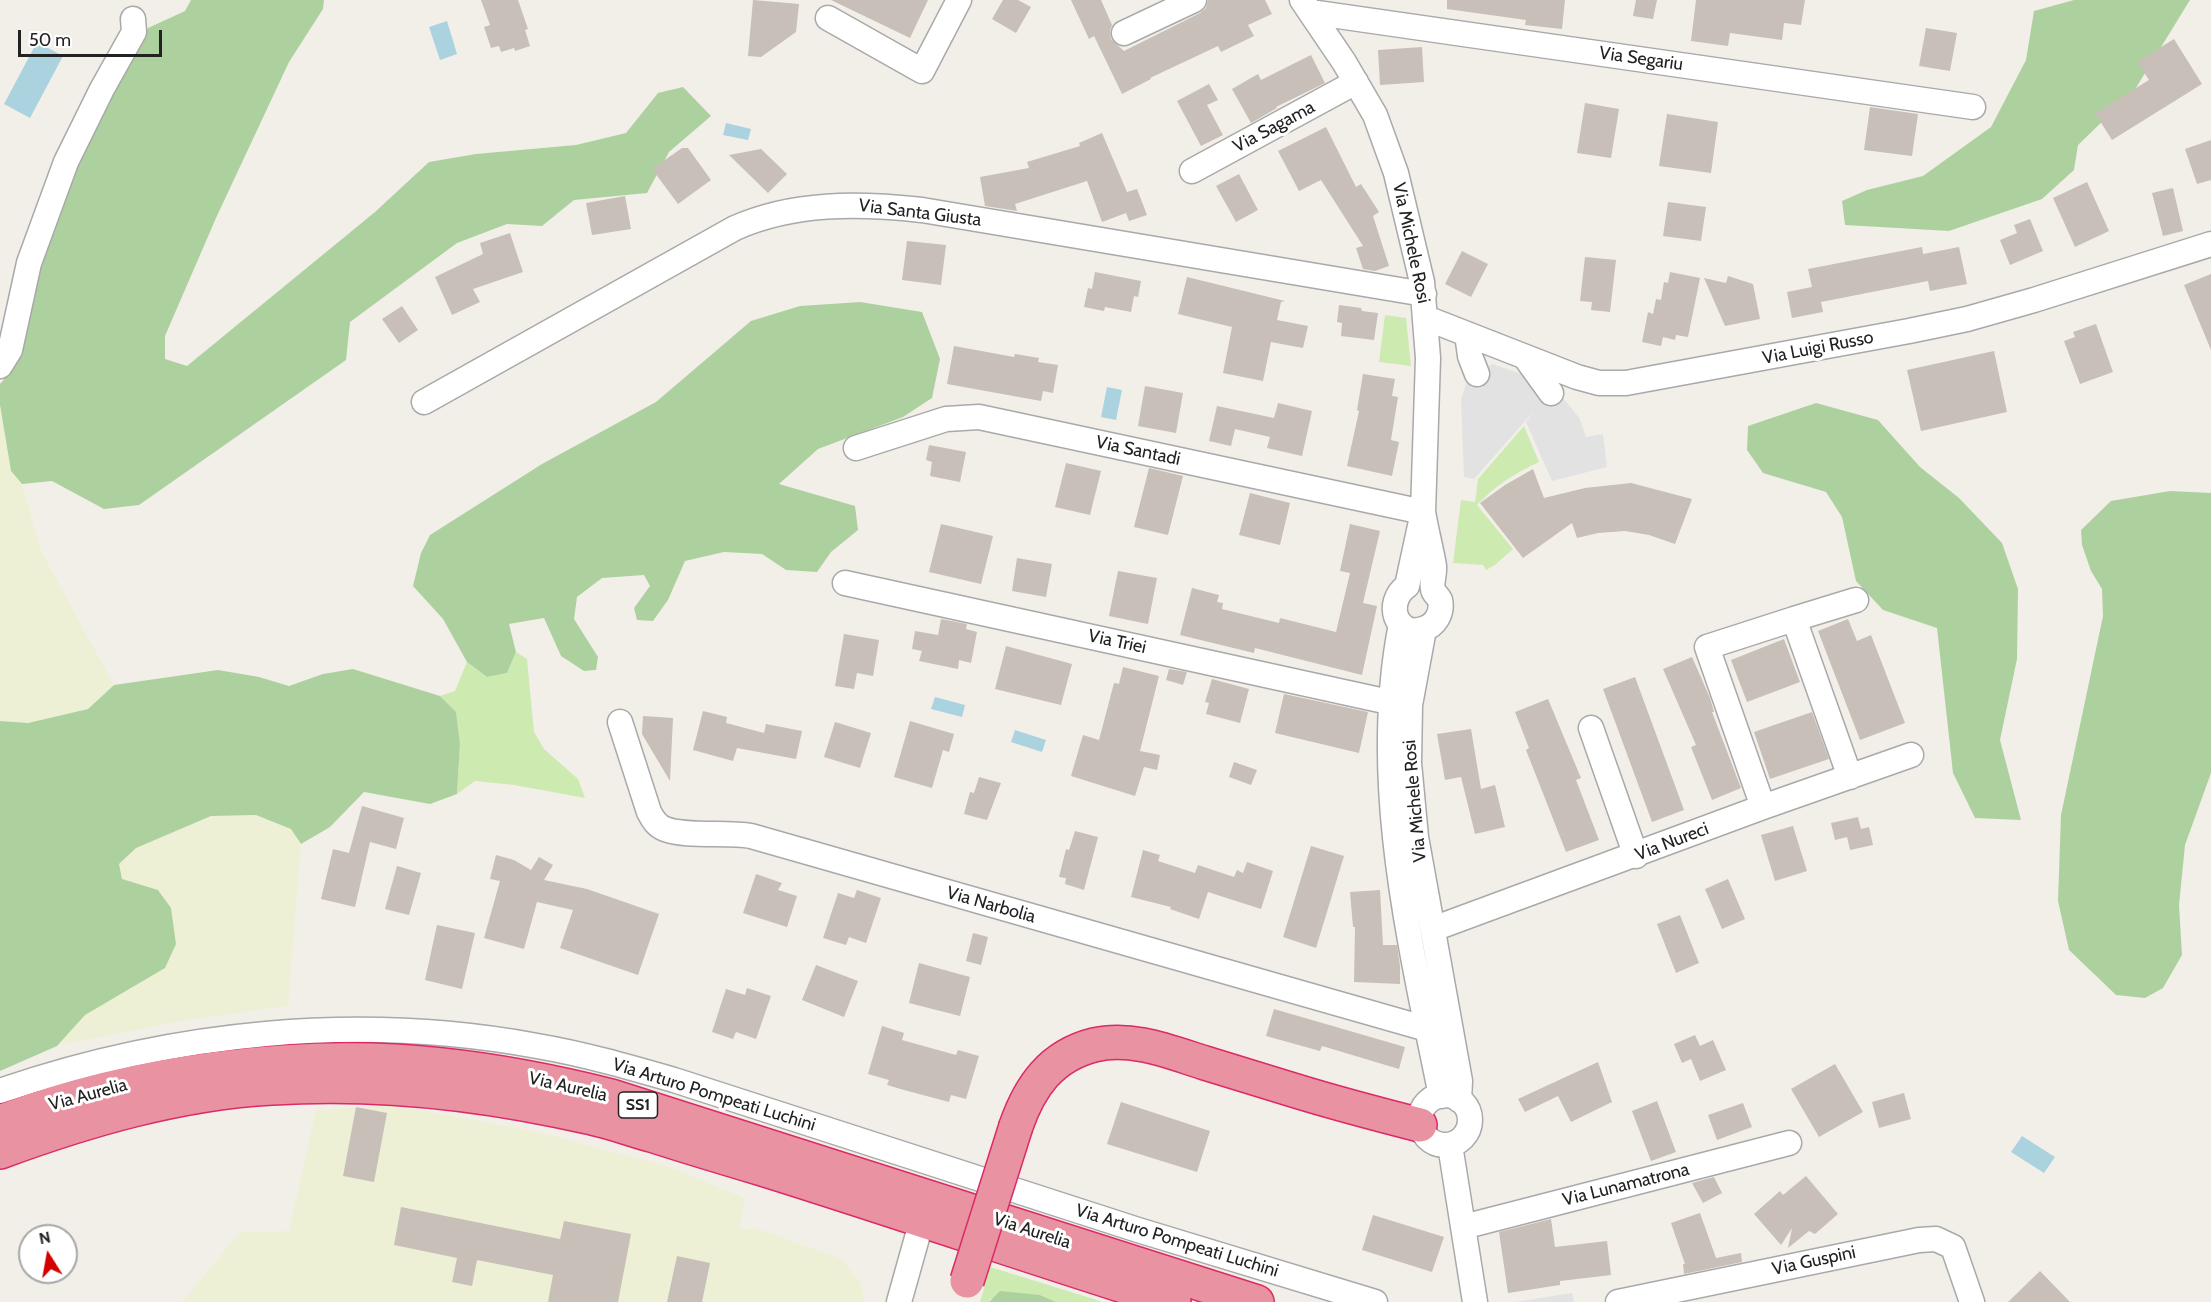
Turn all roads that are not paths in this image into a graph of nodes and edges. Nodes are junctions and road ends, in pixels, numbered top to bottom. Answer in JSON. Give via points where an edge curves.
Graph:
{"nodes":[{"id":1,"x":959,"y":0,"type":"edge"},
{"id":2,"x":1194,"y":0,"type":"edge"},
{"id":3,"x":1306,"y":6,"type":"edge"},
{"id":4,"x":828,"y":18,"type":"dead end"},
{"id":5,"x":133,"y":19,"type":"dead end"},
{"id":6,"x":1124,"y":33,"type":"dead end"},
{"id":7,"x":1356,"y":82,"type":"junction"},
{"id":8,"x":1973,"y":107,"type":"dead end"},
{"id":9,"x":1192,"y":171,"type":"dead end"},
{"id":10,"x":2211,"y":244,"type":"edge"},
{"id":11,"x":1424,"y":294,"type":"junction"},
{"id":12,"x":1426,"y":318,"type":"junction"},
{"id":13,"x":1467,"y":334,"type":"junction"},
{"id":14,"x":1525,"y":357,"type":"junction"},
{"id":15,"x":0,"y":366,"type":"edge"},
{"id":16,"x":1477,"y":374,"type":"dead end"},
{"id":17,"x":1551,"y":393,"type":"dead end"},
{"id":18,"x":424,"y":402,"type":"dead end"},
{"id":19,"x":856,"y":448,"type":"dead end"},
{"id":20,"x":1423,"y":512,"type":"junction"},
{"id":21,"x":845,"y":583,"type":"dead end"},
{"id":22,"x":1407,"y":586,"type":"junction"},
{"id":23,"x":1432,"y":589,"type":"junction"},
{"id":24,"x":1857,"y":600,"type":"dead end"},
{"id":25,"x":1794,"y":619,"type":"junction"},
{"id":26,"x":1401,"y":624,"type":"junction"},
{"id":27,"x":1424,"y":629,"type":"junction"},
{"id":28,"x":1389,"y":702,"type":"junction"},
{"id":29,"x":621,"y":722,"type":"dead end"},
{"id":30,"x":1591,"y":728,"type":"dead end"},
{"id":31,"x":1911,"y":755,"type":"dead end"},
{"id":32,"x":1850,"y":777,"type":"junction"},
{"id":33,"x":1763,"y":807,"type":"junction"},
{"id":34,"x":1635,"y":855,"type":"junction"},
{"id":35,"x":1432,"y":929,"type":"junction"},
{"id":36,"x":1427,"y":1029,"type":"junction"},
{"id":37,"x":0,"y":1091,"type":"edge"},
{"id":38,"x":1450,"y":1098,"type":"junction"},
{"id":39,"x":0,"y":1122,"type":"edge"},
{"id":40,"x":1420,"y":1125,"type":"junction"},
{"id":41,"x":1789,"y":1143,"type":"dead end"},
{"id":42,"x":1450,"y":1145,"type":"junction"},
{"id":43,"x":0,"y":1152,"type":"edge"},
{"id":44,"x":922,"y":1220,"type":"junction"},
{"id":45,"x":1463,"y":1227,"type":"junction"},
{"id":46,"x":964,"y":1292,"type":"edge"},
{"id":47,"x":1125,"y":1293,"type":"edge"},
{"id":48,"x":899,"y":1302,"type":"edge"},
{"id":49,"x":1150,"y":1302,"type":"edge"},
{"id":50,"x":1174,"y":1302,"type":"edge"},
{"id":51,"x":1257,"y":1302,"type":"edge"},
{"id":52,"x":1375,"y":1302,"type":"edge"},
{"id":53,"x":1475,"y":1302,"type":"edge"},
{"id":54,"x":1617,"y":1302,"type":"edge"},
{"id":55,"x":1972,"y":1302,"type":"edge"}],
"edges":[{"from":1,"to":4,"type":"street","via":[[922,71]]},
{"from":2,"to":6,"type":"street"},
{"from":3,"to":7,"type":"street","name":"Via Michele Rosi"},
{"from":3,"to":8,"type":"street","name":"Via Segariu"},
{"from":5,"to":15,"type":"street","via":[[134,32],[66,162],[29,263],[10,350]]},
{"from":7,"to":9,"type":"street","name":"Via Sagama"},
{"from":7,"to":11,"type":"street","name":"Via Michele Rosi","via":[[1375,115],[1396,173]]},
{"from":10,"to":14,"type":"street","name":"Via Luigi Russo","via":[[1967,319],[1637,382],[1595,382]]},
{"from":11,"to":12,"type":"street","name":"Via Michele Rosi"},
{"from":11,"to":18,"type":"street","name":"Via Santa Giusta","via":[[922,210],[850,205],[805,208],[766,216],[735,228]]},
{"from":12,"to":13,"type":"street","name":"Via Luigi Russo"},
{"from":12,"to":20,"type":"street","name":"Via Michele Rosi"},
{"from":13,"to":14,"type":"street","name":"Via Luigi Russo"},
{"from":13,"to":16,"type":"street"},
{"from":14,"to":17,"type":"street"},
{"from":19,"to":20,"type":"street","name":"Via Santadi","via":[[940,421],[979,417]]},
{"from":20,"to":22,"type":"street","name":"Via Michele Rosi"},
{"from":20,"to":23,"type":"street","name":"Via Michele Rosi","via":[[1434,567]]},
{"from":21,"to":28,"type":"street","name":"Via Triei"},
{"from":22,"to":23,"type":"street","via":[[1420,584]]},
{"from":22,"to":26,"type":"street","name":"Via Michele Rosi","via":[[1400,590],[1394,603]]},
{"from":23,"to":27,"type":"street","name":"Via Michele Rosi","via":[[1441,608],[1436,621]]},
{"from":24,"to":25,"type":"street"},
{"from":25,"to":32,"type":"street"},
{"from":25,"to":33,"type":"street","via":[[1707,647]]},
{"from":26,"to":27,"type":"street","via":[[1412,630]]},
{"from":26,"to":28,"type":"street","name":"Via Michele Rosi"},
{"from":27,"to":35,"type":"street","name":"Via Michele Rosi","via":[[1410,705],[1409,763],[1416,837]]},
{"from":28,"to":36,"type":"street","name":"Via Michele Rosi","via":[[1389,765],[1396,842]]},
{"from":29,"to":36,"type":"street","name":"Via Narbolia","via":[[649,812],[667,830],[751,836]]},
{"from":30,"to":34,"type":"street"},
{"from":31,"to":32,"type":"street","name":"Via Nureci"},
{"from":32,"to":33,"type":"street","name":"Via Nureci"},
{"from":33,"to":34,"type":"street","name":"Via Nureci"},
{"from":34,"to":35,"type":"street","name":"Via Nureci"},
{"from":35,"to":38,"type":"street","name":"Via Michele Rosi","via":[[1460,1081]]},
{"from":36,"to":38,"type":"street","name":"Via Michele Rosi"},
{"from":37,"to":52,"type":"street","name":"Via Arturo Pompeati Luchini","via":[[61,1071],[148,1051],[281,1031],[426,1033],[537,1046],[674,1080]]},
{"from":38,"to":40,"type":"street","via":[[1427,1103]]},
{"from":38,"to":42,"type":"street","via":[[1465,1106],[1470,1121],[1464,1137]]},
{"from":39,"to":51,"type":"highway","name":"Via Aurelia","number":"SS1","via":[[103,1090],[237,1067],[387,1061],[500,1072],[557,1082],[633,1103]]},
{"from":40,"to":42,"type":"street","via":[[1434,1143]]},
{"from":40,"to":46,"type":"highway","bridge":true,"via":[[1344,1106],[1156,1047],[1121,1042],[1093,1045],[1053,1064],[1031,1091],[1016,1126]]},
{"from":41,"to":45,"type":"street","name":"Via Lunamatrona"},
{"from":42,"to":45,"type":"street"},
{"from":43,"to":44,"type":"highway","name":"Via Aurelia","number":"SS1","via":[[101,1119],[212,1094],[271,1088],[398,1088],[465,1095],[595,1118]]},
{"from":44,"to":47,"type":"highway","name":"Via Aurelia","number":"SS1"},
{"from":44,"to":48,"type":"street"},
{"from":45,"to":53,"type":"street"},
{"from":47,"to":49,"type":"highway"},
{"from":47,"to":50,"type":"highway","name":"Via Aurelia","number":"SS1"},
{"from":54,"to":55,"type":"street","name":"Via Guspini","via":[[1936,1239],[1953,1247]]}]}
